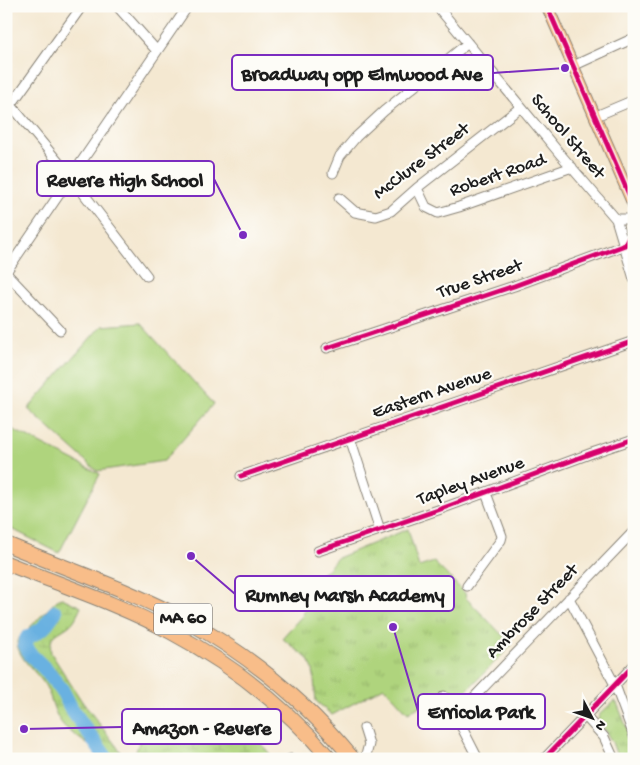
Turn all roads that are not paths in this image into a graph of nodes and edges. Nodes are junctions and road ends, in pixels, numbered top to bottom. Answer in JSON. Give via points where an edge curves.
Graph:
{"nodes":[{"id":1,"x":82,"y":6,"type":"edge"},
{"id":2,"x":117,"y":6,"type":"edge"},
{"id":3,"x":188,"y":6,"type":"edge"},
{"id":4,"x":437,"y":6,"type":"edge"},
{"id":5,"x":547,"y":6,"type":"edge"},
{"id":6,"x":634,"y":38,"type":"edge"},
{"id":7,"x":468,"y":43,"type":"junction"},
{"id":8,"x":157,"y":51,"type":"junction"},
{"id":9,"x":573,"y":66,"type":"junction"},
{"id":10,"x":634,"y":100,"type":"edge"},
{"id":11,"x":8,"y":104,"type":"edge"},
{"id":12,"x":521,"y":107,"type":"junction"},
{"id":13,"x":596,"y":116,"type":"junction"},
{"id":14,"x":572,"y":167,"type":"junction"},
{"id":15,"x":333,"y":173,"type":"dead end"},
{"id":16,"x":71,"y":177,"type":"junction"},
{"id":17,"x":417,"y":188,"type":"junction"},
{"id":18,"x":338,"y":198,"type":"dead end"},
{"id":19,"x":634,"y":206,"type":"edge"},
{"id":20,"x":616,"y":219,"type":"junction"},
{"id":21,"x":634,"y":219,"type":"edge"},
{"id":22,"x":634,"y":228,"type":"edge"},
{"id":23,"x":625,"y":245,"type":"junction"},
{"id":24,"x":6,"y":272,"type":"edge"},
{"id":25,"x":147,"y":276,"type":"dead end"},
{"id":26,"x":634,"y":278,"type":"edge"},
{"id":27,"x":60,"y":330,"type":"dead end"},
{"id":28,"x":634,"y":341,"type":"edge"},
{"id":29,"x":327,"y":348,"type":"dead end"},
{"id":30,"x":350,"y":438,"type":"junction"},
{"id":31,"x":634,"y":439,"type":"edge"},
{"id":32,"x":241,"y":476,"type":"dead end"},
{"id":33,"x":486,"y":493,"type":"junction"},
{"id":34,"x":380,"y":530,"type":"junction"},
{"id":35,"x":634,"y":531,"type":"edge"},
{"id":36,"x":6,"y":544,"type":"edge"},
{"id":37,"x":318,"y":551,"type":"dead end"},
{"id":38,"x":6,"y":563,"type":"edge"},
{"id":39,"x":467,"y":586,"type":"dead end"},
{"id":40,"x":569,"y":598,"type":"junction"},
{"id":41,"x":634,"y":665,"type":"edge"},
{"id":42,"x":614,"y":685,"type":"junction"},
{"id":43,"x":444,"y":696,"type":"dead end"},
{"id":44,"x":456,"y":716,"type":"junction"},
{"id":45,"x":585,"y":716,"type":"junction"},
{"id":46,"x":364,"y":728,"type":"dead end"},
{"id":47,"x":634,"y":736,"type":"edge"},
{"id":48,"x":330,"y":759,"type":"edge"},
{"id":49,"x":352,"y":759,"type":"edge"},
{"id":50,"x":365,"y":759,"type":"edge"},
{"id":51,"x":478,"y":759,"type":"edge"},
{"id":52,"x":544,"y":759,"type":"edge"},
{"id":53,"x":614,"y":759,"type":"edge"}],
"edges":[{"from":1,"to":11,"type":"street"},
{"from":2,"to":8,"type":"street"},
{"from":3,"to":8,"type":"street"},
{"from":4,"to":7,"type":"street","name":"School Street"},
{"from":5,"to":9,"type":"main road"},
{"from":6,"to":9,"type":"street"},
{"from":7,"to":12,"type":"street","name":"School Street"},
{"from":7,"to":15,"type":"street","via":[[356,137],[340,156]]},
{"from":8,"to":16,"type":"street"},
{"from":9,"to":13,"type":"main road"},
{"from":10,"to":13,"type":"street"},
{"from":11,"to":16,"type":"street"},
{"from":12,"to":14,"type":"street","name":"School Street"},
{"from":12,"to":17,"type":"street","name":"McClure Street"},
{"from":13,"to":19,"type":"main road"},
{"from":14,"to":17,"type":"street","name":"Robert Road","via":[[438,213],[426,207]]},
{"from":14,"to":20,"type":"street","name":"School Street"},
{"from":16,"to":24,"type":"street"},
{"from":16,"to":25,"type":"street"},
{"from":17,"to":18,"type":"street","name":"McClure Street","via":[[391,211],[376,216],[355,212]]},
{"from":20,"to":21,"type":"street"},
{"from":20,"to":23,"type":"street","name":"School Street"},
{"from":22,"to":23,"type":"street"},
{"from":23,"to":26,"type":"street","name":"School Street"},
{"from":23,"to":29,"type":"street","name":"True Street"},
{"from":24,"to":27,"type":"street"},
{"from":28,"to":30,"type":"street","name":"Eastern Avenue"},
{"from":30,"to":32,"type":"street","name":"Eastern Avenue"},
{"from":30,"to":34,"type":"street"},
{"from":31,"to":33,"type":"street","name":"Tapley Avenue"},
{"from":33,"to":34,"type":"street","name":"Tapley Avenue"},
{"from":33,"to":39,"type":"street","via":[[502,536],[499,545]]},
{"from":34,"to":37,"type":"street","name":"Tapley Avenue"},
{"from":35,"to":40,"type":"street","name":"Ambrose Street"},
{"from":36,"to":49,"type":"highway","number":"MA 60","via":[[145,600],[214,637],[290,693]]},
{"from":38,"to":48,"type":"highway","number":"MA 60","via":[[135,615],[197,647],[272,701]]},
{"from":40,"to":42,"type":"street"},
{"from":40,"to":44,"type":"street","name":"Ambrose Street"},
{"from":41,"to":42,"type":"street"},
{"from":42,"to":45,"type":"street"},
{"from":42,"to":47,"type":"street"},
{"from":43,"to":44,"type":"street"},
{"from":44,"to":51,"type":"street"},
{"from":45,"to":52,"type":"street"},
{"from":45,"to":53,"type":"street","via":[[604,738]]},
{"from":46,"to":50,"type":"street","via":[[369,744]]}]}
